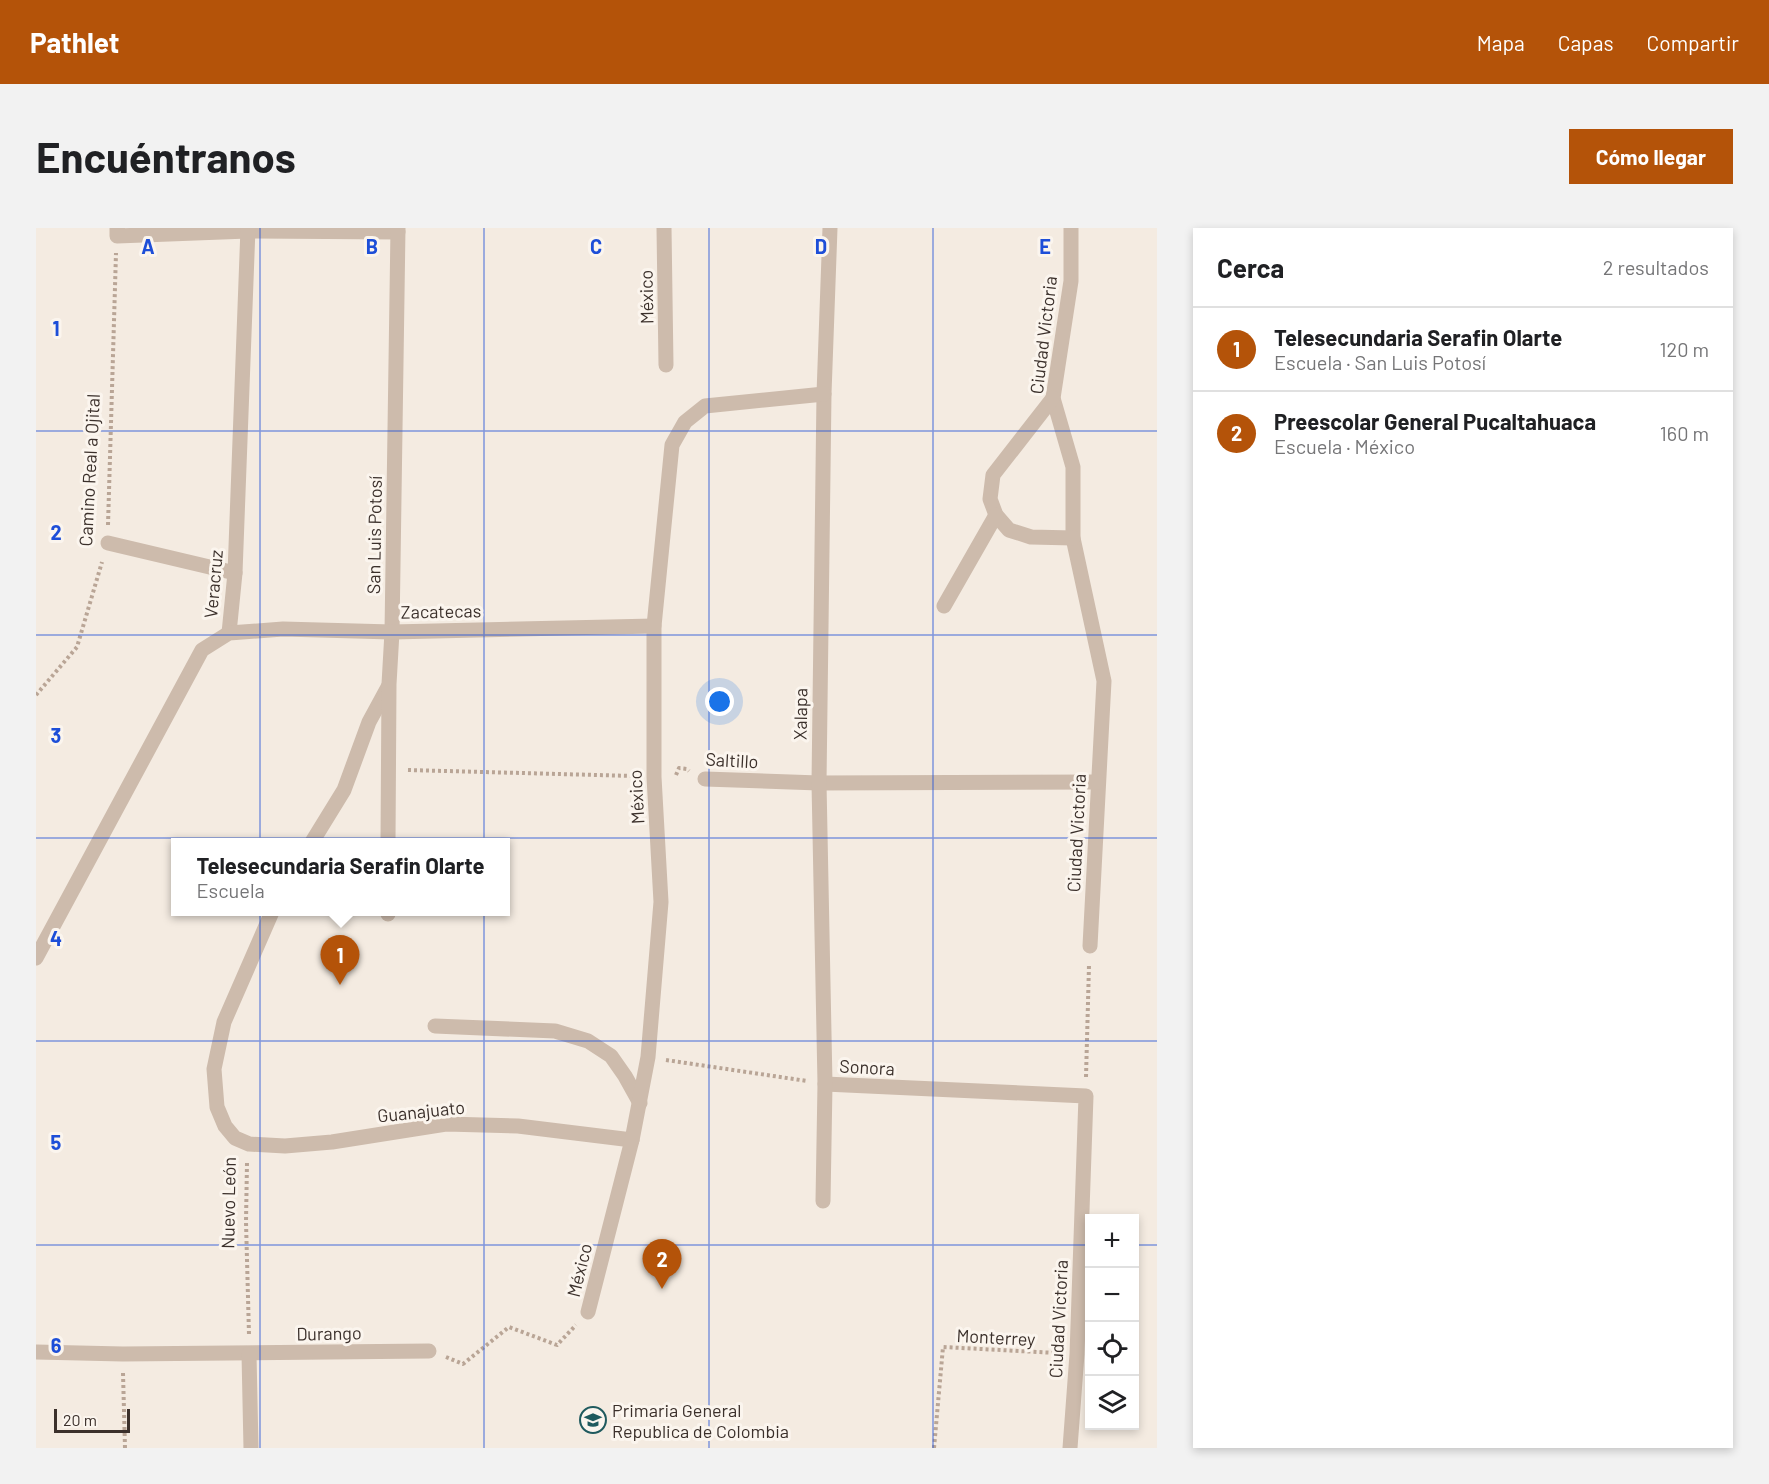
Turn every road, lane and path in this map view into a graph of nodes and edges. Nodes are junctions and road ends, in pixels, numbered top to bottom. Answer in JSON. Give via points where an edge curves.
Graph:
{"nodes":[{"id":1,"x":664,"y":228,"type":"edge"},
{"id":2,"x":830,"y":228,"type":"edge"},
{"id":3,"x":1071,"y":228,"type":"edge"},
{"id":4,"x":248,"y":230,"type":"edge"},
{"id":5,"x":398,"y":230,"type":"edge"},
{"id":6,"x":117,"y":232,"type":"edge"},
{"id":7,"x":666,"y":365,"type":"dead end"},
{"id":8,"x":824,"y":394,"type":"junction"},
{"id":9,"x":1053,"y":399,"type":"junction"},
{"id":10,"x":996,"y":515,"type":"junction"},
{"id":11,"x":1073,"y":538,"type":"junction"},
{"id":12,"x":108,"y":543,"type":"junction"},
{"id":13,"x":235,"y":573,"type":"junction"},
{"id":14,"x":944,"y":606,"type":"dead end"},
{"id":15,"x":654,"y":626,"type":"junction"},
{"id":16,"x":392,"y":632,"type":"junction"},
{"id":17,"x":229,"y":633,"type":"junction"},
{"id":18,"x":389,"y":684,"type":"junction"},
{"id":19,"x":36,"y":695,"type":"edge"},
{"id":20,"x":389,"y":770,"type":"junction"},
{"id":21,"x":654,"y":777,"type":"junction"},
{"id":22,"x":705,"y":779,"type":"joint"},
{"id":23,"x":675,"y":781,"type":"dead end"},
{"id":24,"x":1098,"y":782,"type":"junction"},
{"id":25,"x":819,"y":783,"type":"junction"},
{"id":26,"x":315,"y":838,"type":"edge"},
{"id":27,"x":388,"y":838,"type":"edge"},
{"id":28,"x":270,"y":916,"type":"edge"},
{"id":29,"x":1090,"y":946,"type":"joint"},
{"id":30,"x":36,"y":958,"type":"edge"},
{"id":31,"x":435,"y":1026,"type":"dead end"},
{"id":32,"x":648,"y":1057,"type":"junction"},
{"id":33,"x":825,"y":1084,"type":"junction"},
{"id":34,"x":1086,"y":1096,"type":"junction"},
{"id":35,"x":640,"y":1103,"type":"junction"},
{"id":36,"x":632,"y":1140,"type":"junction"},
{"id":37,"x":249,"y":1144,"type":"junction"},
{"id":38,"x":823,"y":1201,"type":"dead end"},
{"id":39,"x":588,"y":1312,"type":"joint"},
{"id":40,"x":429,"y":1351,"type":"joint"},
{"id":41,"x":36,"y":1352,"type":"edge"},
{"id":42,"x":123,"y":1354,"type":"junction"},
{"id":43,"x":249,"y":1354,"type":"junction"},
{"id":44,"x":1077,"y":1354,"type":"junction"},
{"id":45,"x":125,"y":1448,"type":"edge"},
{"id":46,"x":251,"y":1448,"type":"edge"},
{"id":47,"x":934,"y":1448,"type":"edge"},
{"id":48,"x":1070,"y":1448,"type":"edge"}],
"edges":[{"from":1,"to":7,"type":"street","name":"México"},
{"from":2,"to":8,"type":"street","name":"Xalapa"},
{"from":3,"to":9,"type":"street","name":"Ciudad Victoria","via":[[1071,281]]},
{"from":4,"to":5,"type":"street"},
{"from":4,"to":6,"type":"street"},
{"from":4,"to":13,"type":"street","name":"Veracruz"},
{"from":5,"to":16,"type":"street","name":"San Luis Potosí"},
{"from":6,"to":12,"type":"path","name":"Camino Real a Ojital"},
{"from":8,"to":15,"type":"street","name":"México","via":[[705,406],[685,422],[672,445]]},
{"from":8,"to":25,"type":"street","name":"Xalapa"},
{"from":9,"to":10,"type":"street","via":[[993,475],[990,499]]},
{"from":9,"to":11,"type":"street","name":"Ciudad Victoria","via":[[1073,467]]},
{"from":10,"to":11,"type":"street","via":[[1009,530],[1031,537]]},
{"from":10,"to":14,"type":"street"},
{"from":11,"to":24,"type":"street","name":"Ciudad Victoria","via":[[1104,681]]},
{"from":12,"to":13,"type":"street"},
{"from":12,"to":19,"type":"path","name":"Camino Real a Ojital","via":[[77,646]]},
{"from":13,"to":17,"type":"street","name":"Veracruz"},
{"from":15,"to":16,"type":"street","name":"Zacatecas"},
{"from":15,"to":21,"type":"street","name":"México"},
{"from":16,"to":17,"type":"street","name":"Zacatecas","via":[[283,629]]},
{"from":16,"to":18,"type":"street","name":"San Luis Potosí"},
{"from":17,"to":30,"type":"street","name":"Veracruz","via":[[202,650]]},
{"from":18,"to":20,"type":"street","name":"San Luis Potosí"},
{"from":18,"to":26,"type":"street","via":[[369,722],[344,790]]},
{"from":20,"to":21,"type":"path"},
{"from":20,"to":27,"type":"street","name":"San Luis Potosí"},
{"from":21,"to":32,"type":"street","name":"México","via":[[661,902]]},
{"from":22,"to":23,"type":"path","name":"Saltillo","via":[[679,768]]},
{"from":22,"to":25,"type":"street","name":"Saltillo"},
{"from":24,"to":25,"type":"street","name":"Saltillo"},
{"from":24,"to":29,"type":"street","name":"Ciudad Victoria"},
{"from":25,"to":33,"type":"street","name":"Xalapa"},
{"from":28,"to":37,"type":"street","name":"Nuevo León","via":[[224,1022],[214,1069],[217,1107],[225,1126]]},
{"from":29,"to":34,"type":"path"},
{"from":31,"to":35,"type":"street","via":[[555,1031],[588,1041],[611,1056]]},
{"from":32,"to":33,"type":"path","name":"Sonora"},
{"from":32,"to":35,"type":"street","name":"México"},
{"from":33,"to":34,"type":"street","name":"Sonora"},
{"from":33,"to":38,"type":"street","name":"Xalapa"},
{"from":34,"to":44,"type":"street","name":"Ciudad Victoria"},
{"from":35,"to":36,"type":"street","name":"México"},
{"from":36,"to":37,"type":"street","name":"Guanajuato","via":[[518,1126],[446,1124],[332,1142]]},
{"from":36,"to":39,"type":"street","name":"México"},
{"from":37,"to":43,"type":"path","name":"Nuevo León"},
{"from":39,"to":40,"type":"path","via":[[557,1346],[509,1327],[463,1364]]},
{"from":40,"to":43,"type":"street","name":"Durango"},
{"from":41,"to":42,"type":"street","name":"Durango"},
{"from":42,"to":43,"type":"street","name":"Durango"},
{"from":42,"to":45,"type":"path"},
{"from":43,"to":46,"type":"street"},
{"from":44,"to":47,"type":"path","name":"Monterrey","via":[[943,1347]]},
{"from":44,"to":48,"type":"street","name":"Ciudad Victoria"}]}
